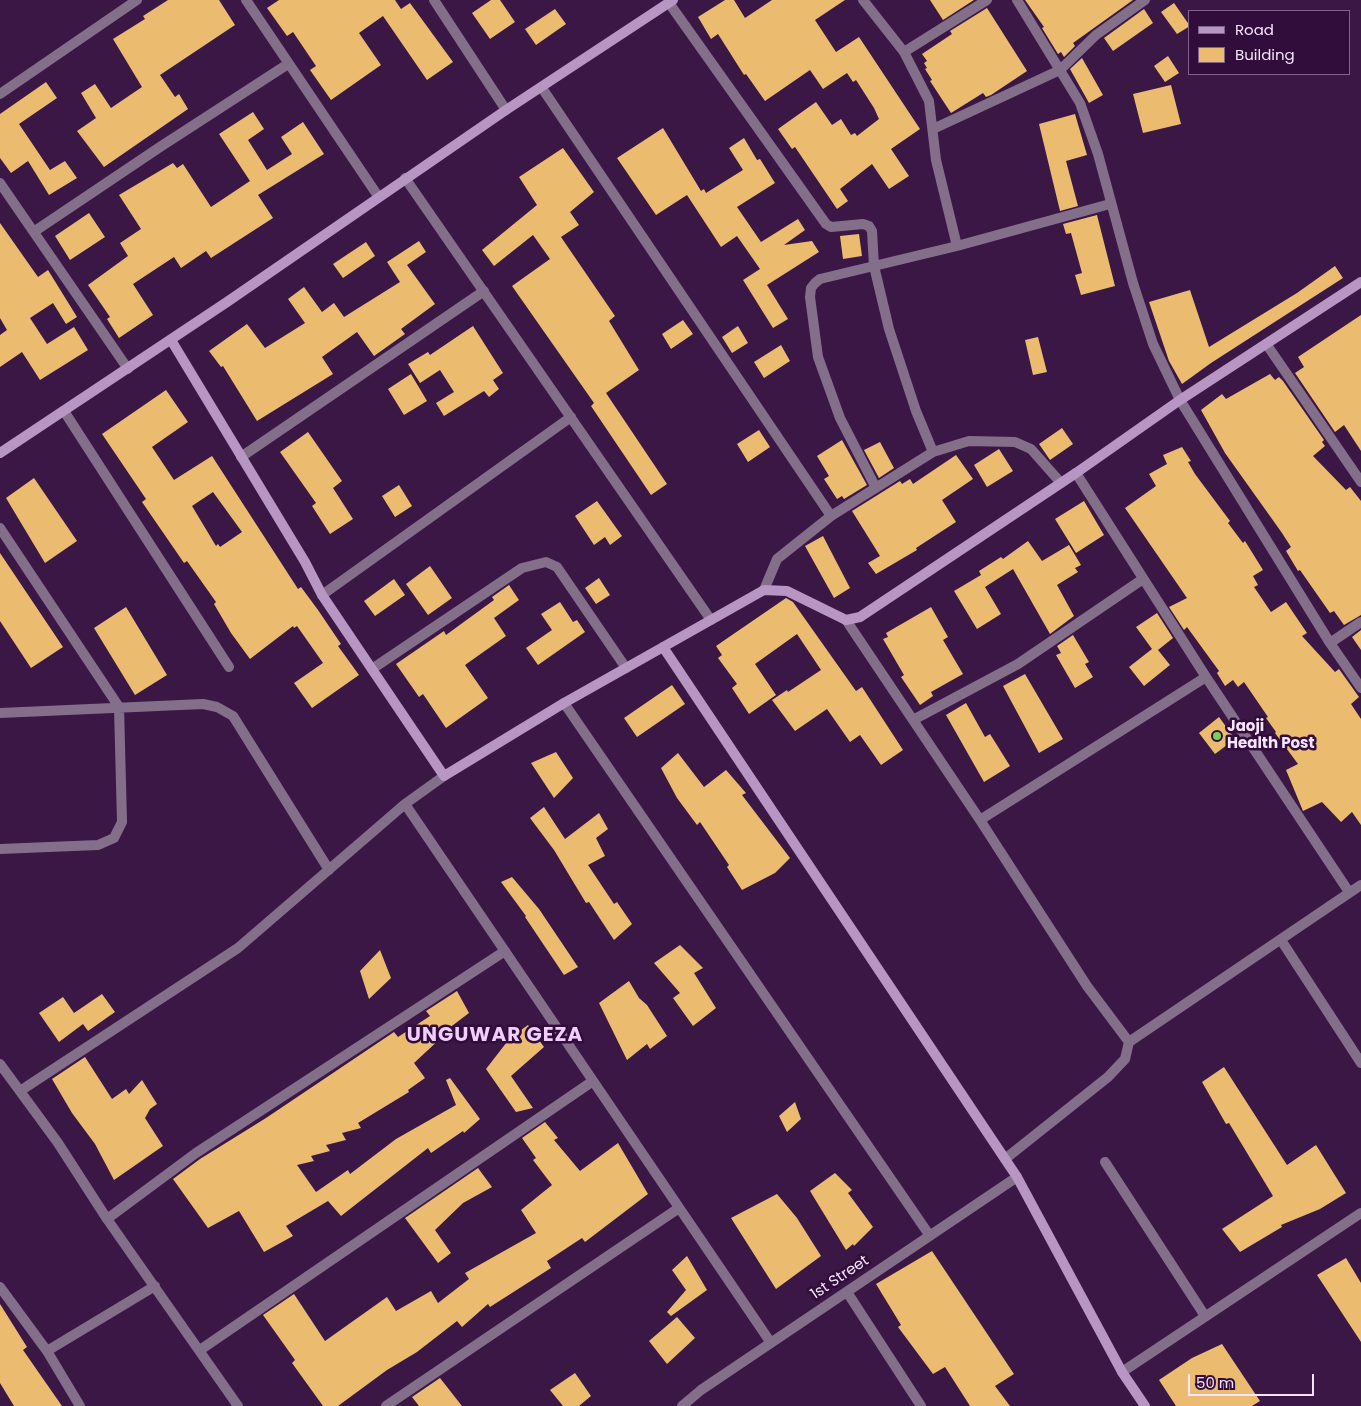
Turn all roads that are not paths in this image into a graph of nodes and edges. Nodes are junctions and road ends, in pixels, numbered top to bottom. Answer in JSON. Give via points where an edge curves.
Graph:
{"nodes":[{"id":1,"x":137,"y":0,"type":"edge"},
{"id":2,"x":246,"y":0,"type":"edge"},
{"id":3,"x":434,"y":0,"type":"edge"},
{"id":4,"x":863,"y":0,"type":"edge"},
{"id":5,"x":986,"y":0,"type":"edge"},
{"id":6,"x":1018,"y":0,"type":"edge"},
{"id":7,"x":1145,"y":0,"type":"edge"},
{"id":8,"x":671,"y":1,"type":"edge"},
{"id":9,"x":904,"y":52,"type":"junction"},
{"id":10,"x":288,"y":64,"type":"junction"},
{"id":11,"x":1060,"y":70,"type":"junction"},
{"id":12,"x":542,"y":88,"type":"junction"},
{"id":13,"x":0,"y":94,"type":"edge"},
{"id":14,"x":506,"y":110,"type":"junction"},
{"id":15,"x":933,"y":129,"type":"junction"},
{"id":16,"x":405,"y":178,"type":"junction"},
{"id":17,"x":0,"y":183,"type":"edge"},
{"id":18,"x":378,"y":196,"type":"junction"},
{"id":19,"x":1110,"y":204,"type":"junction"},
{"id":20,"x":35,"y":231,"type":"junction"},
{"id":21,"x":957,"y":246,"type":"junction"},
{"id":22,"x":874,"y":266,"type":"junction"},
{"id":23,"x":1361,"y":282,"type":"edge"},
{"id":24,"x":484,"y":292,"type":"junction"},
{"id":25,"x":171,"y":340,"type":"junction"},
{"id":26,"x":1267,"y":345,"type":"junction"},
{"id":27,"x":128,"y":369,"type":"junction"},
{"id":28,"x":1180,"y":400,"type":"junction"},
{"id":29,"x":64,"y":411,"type":"junction"},
{"id":30,"x":571,"y":417,"type":"junction"},
{"id":31,"x":933,"y":452,"type":"junction"},
{"id":32,"x":0,"y":453,"type":"edge"},
{"id":33,"x":241,"y":456,"type":"junction"},
{"id":34,"x":1076,"y":473,"type":"junction"},
{"id":35,"x":1361,"y":482,"type":"edge"},
{"id":36,"x":1061,"y":483,"type":"junction"},
{"id":37,"x":876,"y":488,"type":"junction"},
{"id":38,"x":831,"y":516,"type":"junction"},
{"id":39,"x":0,"y":528,"type":"edge"},
{"id":40,"x":1143,"y":579,"type":"junction"},
{"id":41,"x":764,"y":590,"type":"junction"},
{"id":42,"x":322,"y":595,"type":"junction"},
{"id":43,"x":711,"y":620,"type":"junction"},
{"id":44,"x":846,"y":620,"type":"junction"},
{"id":45,"x":1361,"y":622,"type":"edge"},
{"id":46,"x":1330,"y":643,"type":"junction"},
{"id":47,"x":663,"y":647,"type":"junction"},
{"id":48,"x":229,"y":667,"type":"dead end"},
{"id":49,"x":372,"y":668,"type":"junction"},
{"id":50,"x":626,"y":668,"type":"junction"},
{"id":51,"x":1206,"y":677,"type":"junction"},
{"id":52,"x":1361,"y":688,"type":"edge"},
{"id":53,"x":564,"y":703,"type":"junction"},
{"id":54,"x":119,"y":707,"type":"junction"},
{"id":55,"x":0,"y":713,"type":"edge"},
{"id":56,"x":913,"y":720,"type":"junction"},
{"id":57,"x":444,"y":776,"type":"junction"},
{"id":58,"x":405,"y":804,"type":"junction"},
{"id":59,"x":980,"y":820,"type":"junction"},
{"id":60,"x":0,"y":848,"type":"edge"},
{"id":61,"x":330,"y":870,"type":"junction"},
{"id":62,"x":1361,"y":884,"type":"edge"},
{"id":63,"x":1349,"y":892,"type":"junction"},
{"id":64,"x":1281,"y":940,"type":"junction"},
{"id":65,"x":505,"y":951,"type":"junction"},
{"id":66,"x":1129,"y":1042,"type":"junction"},
{"id":67,"x":1361,"y":1063,"type":"edge"},
{"id":68,"x":0,"y":1064,"type":"edge"},
{"id":69,"x":593,"y":1081,"type":"junction"},
{"id":70,"x":20,"y":1091,"type":"junction"},
{"id":71,"x":1005,"y":1159,"type":"junction"},
{"id":72,"x":1105,"y":1162,"type":"dead end"},
{"id":73,"x":1016,"y":1177,"type":"junction"},
{"id":74,"x":679,"y":1208,"type":"junction"},
{"id":75,"x":1361,"y":1213,"type":"edge"},
{"id":76,"x":107,"y":1219,"type":"junction"},
{"id":77,"x":930,"y":1236,"type":"junction"},
{"id":78,"x":155,"y":1286,"type":"junction"},
{"id":79,"x":0,"y":1287,"type":"edge"},
{"id":80,"x":847,"y":1292,"type":"junction"},
{"id":81,"x":1205,"y":1316,"type":"junction"},
{"id":82,"x":771,"y":1343,"type":"junction"},
{"id":83,"x":200,"y":1350,"type":"junction"},
{"id":84,"x":47,"y":1351,"type":"junction"},
{"id":85,"x":1122,"y":1372,"type":"junction"},
{"id":86,"x":80,"y":1406,"type":"edge"},
{"id":87,"x":238,"y":1406,"type":"edge"},
{"id":88,"x":386,"y":1406,"type":"edge"},
{"id":89,"x":682,"y":1406,"type":"edge"},
{"id":90,"x":921,"y":1406,"type":"edge"},
{"id":91,"x":1145,"y":1406,"type":"edge"}],
"edges":[{"from":1,"to":13,"type":"street"},
{"from":2,"to":10,"type":"street"},
{"from":3,"to":14,"type":"street"},
{"from":4,"to":9,"type":"street"},
{"from":5,"to":9,"type":"street"},
{"from":6,"to":11,"type":"street"},
{"from":7,"to":11,"type":"street","via":[[1096,35]]},
{"from":8,"to":12,"type":"street"},
{"from":8,"to":22,"type":"street","via":[[826,224],[831,227],[869,226]]},
{"from":9,"to":15,"type":"street","via":[[929,101]]},
{"from":10,"to":18,"type":"street"},
{"from":10,"to":20,"type":"street"},
{"from":11,"to":15,"type":"street"},
{"from":11,"to":19,"type":"street","via":[[1080,103],[1098,154]]},
{"from":12,"to":14,"type":"street"},
{"from":12,"to":38,"type":"street"},
{"from":14,"to":16,"type":"street"},
{"from":15,"to":21,"type":"street","via":[[936,160]]},
{"from":16,"to":18,"type":"street"},
{"from":16,"to":24,"type":"street"},
{"from":17,"to":20,"type":"street"},
{"from":18,"to":25,"type":"street"},
{"from":19,"to":21,"type":"street"},
{"from":19,"to":28,"type":"street","via":[[1153,344]]},
{"from":20,"to":27,"type":"street"},
{"from":21,"to":22,"type":"street"},
{"from":22,"to":31,"type":"street","via":[[889,328]]},
{"from":22,"to":37,"type":"street","via":[[820,280],[811,288],[810,297],[818,357],[827,387]]},
{"from":23,"to":26,"type":"street"},
{"from":24,"to":30,"type":"street"},
{"from":24,"to":33,"type":"street"},
{"from":25,"to":27,"type":"street"},
{"from":25,"to":33,"type":"street"},
{"from":26,"to":28,"type":"street"},
{"from":26,"to":35,"type":"street"},
{"from":27,"to":29,"type":"street"},
{"from":28,"to":34,"type":"street"},
{"from":28,"to":46,"type":"street"},
{"from":29,"to":32,"type":"street"},
{"from":29,"to":48,"type":"street"},
{"from":30,"to":42,"type":"street"},
{"from":30,"to":43,"type":"street"},
{"from":31,"to":36,"type":"street","via":[[969,441],[1016,442],[1031,449]]},
{"from":31,"to":37,"type":"street"},
{"from":33,"to":42,"type":"street"},
{"from":34,"to":36,"type":"street"},
{"from":34,"to":40,"type":"street"},
{"from":36,"to":44,"type":"street","via":[[860,617]]},
{"from":37,"to":38,"type":"street"},
{"from":38,"to":41,"type":"street","via":[[777,559]]},
{"from":39,"to":54,"type":"street"},
{"from":40,"to":51,"type":"street"},
{"from":40,"to":56,"type":"street","via":[[1018,664]]},
{"from":41,"to":43,"type":"street"},
{"from":41,"to":44,"type":"street","via":[[787,591]]},
{"from":42,"to":49,"type":"street"},
{"from":43,"to":47,"type":"street"},
{"from":44,"to":56,"type":"street"},
{"from":45,"to":46,"type":"street"},
{"from":46,"to":52,"type":"street"},
{"from":47,"to":50,"type":"street"},
{"from":47,"to":71,"type":"street"},
{"from":49,"to":50,"type":"street","via":[[522,568],[546,562],[557,567]]},
{"from":49,"to":57,"type":"street"},
{"from":50,"to":53,"type":"street"},
{"from":51,"to":59,"type":"street"},
{"from":51,"to":63,"type":"street"},
{"from":53,"to":57,"type":"street"},
{"from":53,"to":77,"type":"street"},
{"from":54,"to":55,"type":"street"},
{"from":54,"to":60,"type":"street","via":[[122,822],[114,838],[98,845]]},
{"from":54,"to":61,"type":"street","via":[[203,704],[228,712]]},
{"from":56,"to":59,"type":"street"},
{"from":57,"to":58,"type":"street"},
{"from":58,"to":61,"type":"street"},
{"from":58,"to":65,"type":"street"},
{"from":59,"to":66,"type":"street","via":[[1087,986]]},
{"from":61,"to":70,"type":"street","via":[[238,948]]},
{"from":62,"to":63,"type":"street"},
{"from":63,"to":64,"type":"street"},
{"from":64,"to":66,"type":"street"},
{"from":64,"to":67,"type":"street"},
{"from":65,"to":69,"type":"street"},
{"from":65,"to":76,"type":"street","via":[[196,1153]]},
{"from":66,"to":71,"type":"street","via":[[1125,1059],[1108,1077]]},
{"from":68,"to":70,"type":"street"},
{"from":69,"to":74,"type":"street"},
{"from":69,"to":83,"type":"street"},
{"from":70,"to":76,"type":"street"},
{"from":71,"to":73,"type":"street"},
{"from":72,"to":81,"type":"street"},
{"from":73,"to":77,"type":"street","name":"1st Street"},
{"from":73,"to":85,"type":"street"},
{"from":74,"to":82,"type":"street"},
{"from":74,"to":88,"type":"street"},
{"from":75,"to":81,"type":"street"},
{"from":76,"to":78,"type":"street"},
{"from":77,"to":80,"type":"street","name":"1st Street"},
{"from":78,"to":83,"type":"street"},
{"from":78,"to":84,"type":"street"},
{"from":79,"to":84,"type":"street"},
{"from":80,"to":82,"type":"street","name":"1st Street"},
{"from":80,"to":90,"type":"street"},
{"from":81,"to":85,"type":"street"},
{"from":82,"to":89,"type":"street","name":"1st Street"},
{"from":83,"to":87,"type":"street"},
{"from":84,"to":86,"type":"street"},
{"from":85,"to":91,"type":"street"}]}
